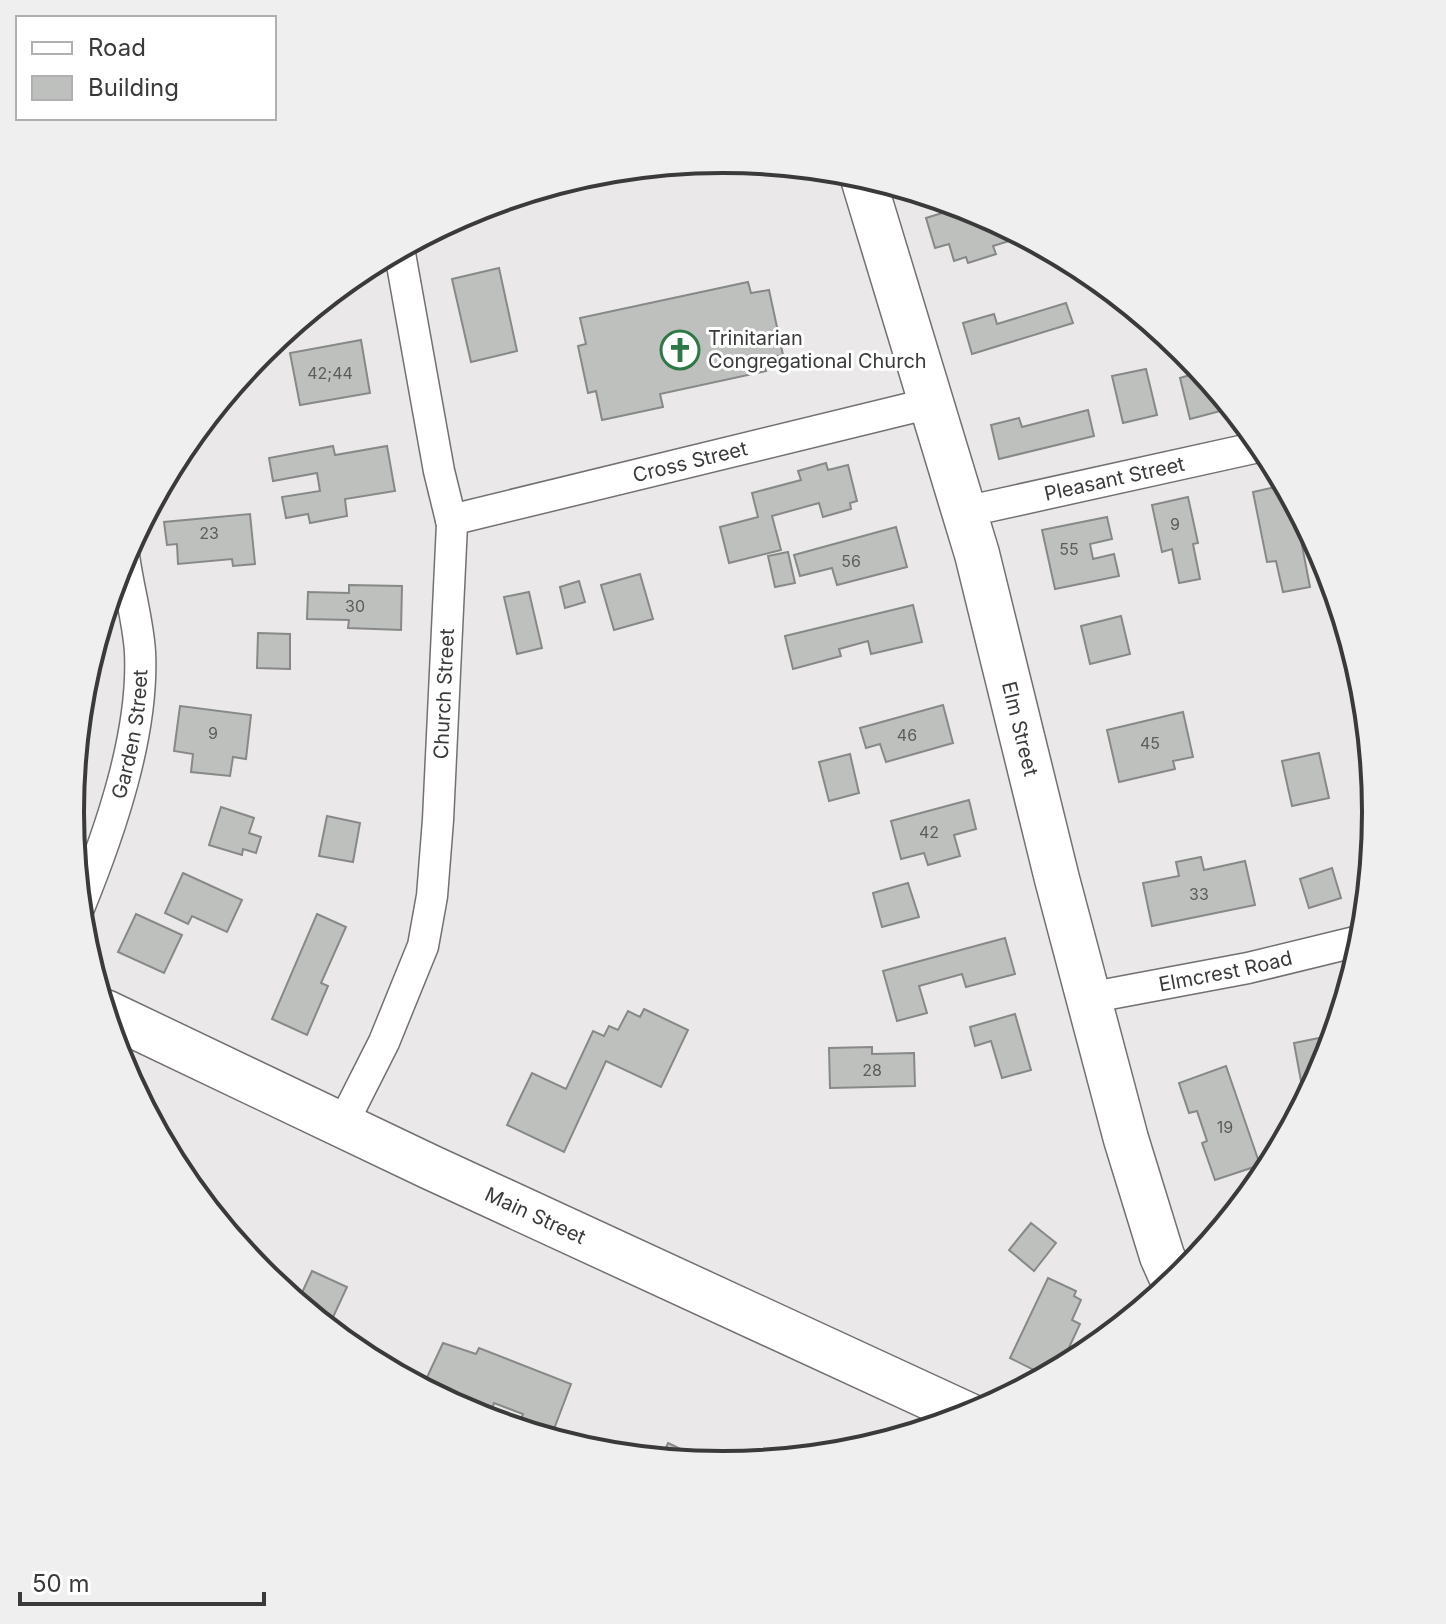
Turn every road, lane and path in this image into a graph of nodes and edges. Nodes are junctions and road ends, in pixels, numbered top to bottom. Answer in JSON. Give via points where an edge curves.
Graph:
{"nodes":[{"id":1,"x":866,"y":190,"type":"edge"},
{"id":2,"x":401,"y":261,"type":"edge"},
{"id":3,"x":931,"y":403,"type":"junction"},
{"id":4,"x":1248,"y":449,"type":"edge"},
{"id":5,"x":964,"y":512,"type":"junction"},
{"id":6,"x":451,"y":520,"type":"junction"},
{"id":7,"x":128,"y":580,"type":"edge"},
{"id":8,"x":88,"y":884,"type":"edge"},
{"id":9,"x":1348,"y":944,"type":"edge"},
{"id":10,"x":1088,"y":998,"type":"junction"},
{"id":11,"x":119,"y":1018,"type":"edge"},
{"id":12,"x":342,"y":1125,"type":"junction"},
{"id":13,"x":1168,"y":1270,"type":"edge"},
{"id":14,"x":952,"y":1408,"type":"edge"}],
"edges":[{"from":1,"to":3,"type":"street","name":"Elm Street"},
{"from":2,"to":6,"type":"street","name":"Church Street"},
{"from":3,"to":5,"type":"street","name":"Elm Street"},
{"from":3,"to":6,"type":"street","name":"Cross Street"},
{"from":4,"to":5,"type":"street","name":"Pleasant Street"},
{"from":5,"to":10,"type":"street","name":"Elm Street"},
{"from":6,"to":12,"type":"street","name":"Church Street","via":[[438,820],[423,946],[384,1042]]},
{"from":7,"to":8,"type":"street","name":"Garden Street","via":[[140,651],[139,699],[109,829]]},
{"from":9,"to":10,"type":"street","name":"Elmcrest Road"},
{"from":10,"to":13,"type":"street","name":"Elm Street"},
{"from":11,"to":12,"type":"street","name":"Main Street"},
{"from":12,"to":14,"type":"street","name":"Main Street"}]}
